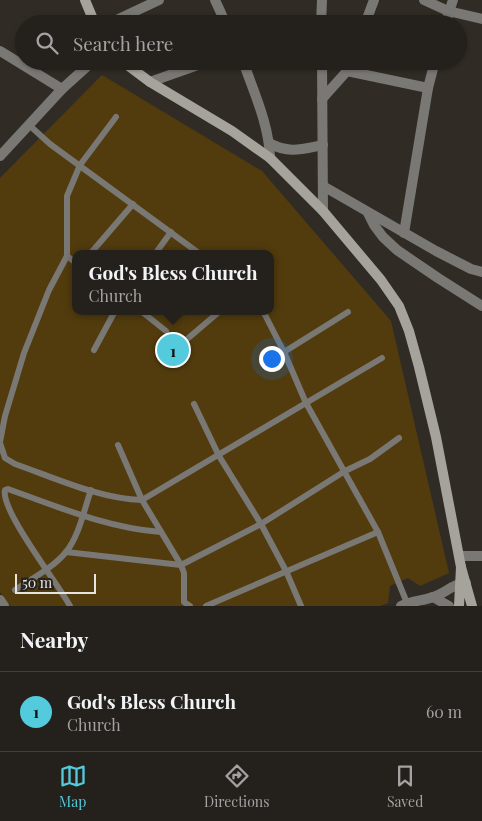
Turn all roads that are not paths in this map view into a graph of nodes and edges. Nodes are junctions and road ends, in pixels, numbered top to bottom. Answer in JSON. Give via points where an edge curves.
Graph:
{"nodes":[{"id":1,"x":85,"y":0,"type":"edge"},
{"id":2,"x":159,"y":0,"type":"edge"},
{"id":3,"x":215,"y":0,"type":"edge"},
{"id":4,"x":322,"y":0,"type":"edge"},
{"id":5,"x":374,"y":0,"type":"edge"},
{"id":6,"x":424,"y":0,"type":"edge"},
{"id":7,"x":452,"y":0,"type":"edge"},
{"id":8,"x":448,"y":11,"type":"junction"},
{"id":9,"x":91,"y":15,"type":"edge"},
{"id":10,"x":127,"y":15,"type":"edge"},
{"id":11,"x":222,"y":15,"type":"edge"},
{"id":12,"x":321,"y":15,"type":"edge"},
{"id":13,"x":368,"y":15,"type":"edge"},
{"id":14,"x":447,"y":15,"type":"edge"},
{"id":15,"x":465,"y":15,"type":"edge"},
{"id":16,"x":467,"y":15,"type":"edge"},
{"id":17,"x":482,"y":19,"type":"edge"},
{"id":18,"x":0,"y":51,"type":"edge"},
{"id":19,"x":15,"y":60,"type":"edge"},
{"id":20,"x":31,"y":70,"type":"edge"},
{"id":21,"x":83,"y":70,"type":"edge"},
{"id":22,"x":134,"y":70,"type":"edge"},
{"id":23,"x":184,"y":70,"type":"edge"},
{"id":24,"x":246,"y":70,"type":"edge"},
{"id":25,"x":322,"y":70,"type":"edge"},
{"id":26,"x":346,"y":70,"type":"edge"},
{"id":27,"x":363,"y":70,"type":"edge"},
{"id":28,"x":433,"y":70,"type":"edge"},
{"id":29,"x":150,"y":82,"type":"junction"},
{"id":30,"x":428,"y":88,"type":"junction"},
{"id":31,"x":62,"y":89,"type":"junction"},
{"id":32,"x":322,"y":99,"type":"junction"},
{"id":33,"x":116,"y":117,"type":"dead end"},
{"id":34,"x":29,"y":125,"type":"junction"},
{"id":35,"x":269,"y":143,"type":"junction"},
{"id":36,"x":323,"y":145,"type":"junction"},
{"id":37,"x":0,"y":156,"type":"edge"},
{"id":38,"x":270,"y":158,"type":"junction"},
{"id":39,"x":80,"y":165,"type":"junction"},
{"id":40,"x":324,"y":186,"type":"junction"},
{"id":41,"x":133,"y":204,"type":"junction"},
{"id":42,"x":323,"y":211,"type":"junction"},
{"id":43,"x":368,"y":213,"type":"junction"},
{"id":44,"x":171,"y":232,"type":"junction"},
{"id":45,"x":404,"y":233,"type":"junction"},
{"id":46,"x":93,"y":250,"type":"edge"},
{"id":47,"x":158,"y":250,"type":"edge"},
{"id":48,"x":195,"y":250,"type":"edge"},
{"id":49,"x":67,"y":256,"type":"junction"},
{"id":50,"x":72,"y":259,"type":"edge"},
{"id":51,"x":482,"y":272,"type":"edge"},
{"id":52,"x":482,"y":306,"type":"edge"},
{"id":53,"x":348,"y":312,"type":"dead end"},
{"id":54,"x":113,"y":315,"type":"edge"},
{"id":55,"x":146,"y":315,"type":"edge"},
{"id":56,"x":215,"y":315,"type":"edge"},
{"id":57,"x":265,"y":315,"type":"edge"},
{"id":58,"x":166,"y":331,"type":"dead end"},
{"id":59,"x":186,"y":340,"type":"dead end"},
{"id":60,"x":94,"y":350,"type":"dead end"},
{"id":61,"x":284,"y":352,"type":"junction"},
{"id":62,"x":382,"y":358,"type":"dead end"},
{"id":63,"x":306,"y":403,"type":"junction"},
{"id":64,"x":194,"y":404,"type":"dead end"},
{"id":65,"x":398,"y":438,"type":"dead end"},
{"id":66,"x":0,"y":442,"type":"edge"},
{"id":67,"x":118,"y":446,"type":"dead end"},
{"id":68,"x":219,"y":456,"type":"junction"},
{"id":69,"x":345,"y":472,"type":"junction"},
{"id":70,"x":91,"y":490,"type":"junction"},
{"id":71,"x":142,"y":500,"type":"junction"},
{"id":72,"x":82,"y":515,"type":"junction"},
{"id":73,"x":261,"y":524,"type":"junction"},
{"id":74,"x":161,"y":532,"type":"junction"},
{"id":75,"x":378,"y":532,"type":"junction"},
{"id":76,"x":66,"y":552,"type":"junction"},
{"id":77,"x":459,"y":556,"type":"junction"},
{"id":78,"x":482,"y":556,"type":"edge"},
{"id":79,"x":181,"y":565,"type":"junction"},
{"id":80,"x":45,"y":569,"type":"junction"},
{"id":81,"x":286,"y":571,"type":"junction"},
{"id":82,"x":463,"y":583,"type":"junction"},
{"id":83,"x":14,"y":590,"type":"dead end"},
{"id":84,"x":433,"y":598,"type":"junction"},
{"id":85,"x":0,"y":600,"type":"edge"},
{"id":86,"x":404,"y":605,"type":"edge"},
{"id":87,"x":4,"y":606,"type":"edge"},
{"id":88,"x":70,"y":606,"type":"edge"},
{"id":89,"x":190,"y":606,"type":"edge"},
{"id":90,"x":206,"y":606,"type":"edge"},
{"id":91,"x":301,"y":606,"type":"edge"},
{"id":92,"x":449,"y":606,"type":"edge"},
{"id":93,"x":459,"y":606,"type":"edge"},
{"id":94,"x":472,"y":606,"type":"edge"}],
"edges":[{"from":1,"to":9,"type":"street"},
{"from":2,"to":10,"type":"street"},
{"from":3,"to":11,"type":"street"},
{"from":4,"to":12,"type":"street"},
{"from":5,"to":13,"type":"street"},
{"from":6,"to":8,"type":"street"},
{"from":7,"to":8,"type":"street"},
{"from":8,"to":14,"type":"street"},
{"from":8,"to":15,"type":"street"},
{"from":16,"to":17,"type":"street"},
{"from":18,"to":19,"type":"street"},
{"from":20,"to":31,"type":"street"},
{"from":21,"to":31,"type":"street"},
{"from":22,"to":29,"type":"street"},
{"from":23,"to":29,"type":"street"},
{"from":24,"to":35,"type":"street"},
{"from":25,"to":32,"type":"street"},
{"from":26,"to":32,"type":"street"},
{"from":27,"to":30,"type":"street"},
{"from":28,"to":30,"type":"street"},
{"from":29,"to":38,"type":"street"},
{"from":30,"to":45,"type":"street"},
{"from":31,"to":34,"type":"street"},
{"from":32,"to":36,"type":"street"},
{"from":33,"to":39,"type":"lane"},
{"from":34,"to":37,"type":"street"},
{"from":34,"to":39,"type":"lane"},
{"from":35,"to":36,"type":"street","via":[[284,150]]},
{"from":35,"to":38,"type":"street"},
{"from":36,"to":40,"type":"street"},
{"from":38,"to":42,"type":"street"},
{"from":39,"to":41,"type":"lane"},
{"from":39,"to":49,"type":"lane","via":[[67,196]]},
{"from":40,"to":42,"type":"street"},
{"from":40,"to":43,"type":"street"},
{"from":41,"to":44,"type":"lane"},
{"from":41,"to":46,"type":"lane"},
{"from":42,"to":77,"type":"street","via":[[381,280],[399,306],[410,331],[436,437]]},
{"from":43,"to":45,"type":"street"},
{"from":43,"to":52,"type":"street","via":[[383,238],[397,250]]},
{"from":44,"to":47,"type":"lane"},
{"from":44,"to":48,"type":"lane"},
{"from":45,"to":51,"type":"street"},
{"from":49,"to":50,"type":"lane"},
{"from":49,"to":66,"type":"lane","via":[[49,290],[24,353]]},
{"from":53,"to":61,"type":"lane"},
{"from":54,"to":60,"type":"lane"},
{"from":55,"to":58,"type":"lane"},
{"from":56,"to":59,"type":"lane"},
{"from":57,"to":61,"type":"lane"},
{"from":61,"to":63,"type":"lane"},
{"from":62,"to":63,"type":"lane"},
{"from":63,"to":68,"type":"lane"},
{"from":63,"to":69,"type":"lane"},
{"from":64,"to":68,"type":"lane"},
{"from":65,"to":69,"type":"lane","via":[[370,459]]},
{"from":66,"to":70,"type":"lane","via":[[5,458],[15,464]]},
{"from":67,"to":71,"type":"lane"},
{"from":68,"to":71,"type":"lane"},
{"from":68,"to":73,"type":"lane"},
{"from":69,"to":73,"type":"lane"},
{"from":69,"to":75,"type":"lane"},
{"from":70,"to":71,"type":"lane","via":[[125,500]]},
{"from":70,"to":72,"type":"lane"},
{"from":71,"to":74,"type":"lane"},
{"from":72,"to":74,"type":"lane","via":[[111,524]]},
{"from":72,"to":76,"type":"lane","via":[[74,540]]},
{"from":72,"to":80,"type":"lane","via":[[5,490],[6,506]]},
{"from":73,"to":79,"type":"lane"},
{"from":73,"to":81,"type":"lane"},
{"from":74,"to":79,"type":"lane"},
{"from":75,"to":81,"type":"lane"},
{"from":75,"to":86,"type":"lane"},
{"from":76,"to":79,"type":"lane"},
{"from":76,"to":80,"type":"lane"},
{"from":77,"to":78,"type":"street"},
{"from":77,"to":82,"type":"street"},
{"from":79,"to":89,"type":"lane","via":[[184,602]]},
{"from":80,"to":83,"type":"lane"},
{"from":80,"to":88,"type":"lane"},
{"from":81,"to":90,"type":"lane"},
{"from":81,"to":91,"type":"lane"},
{"from":82,"to":84,"type":"street"},
{"from":82,"to":93,"type":"street"},
{"from":82,"to":94,"type":"street"},
{"from":84,"to":86,"type":"street"},
{"from":84,"to":92,"type":"street"},
{"from":85,"to":87,"type":"street"}]}
